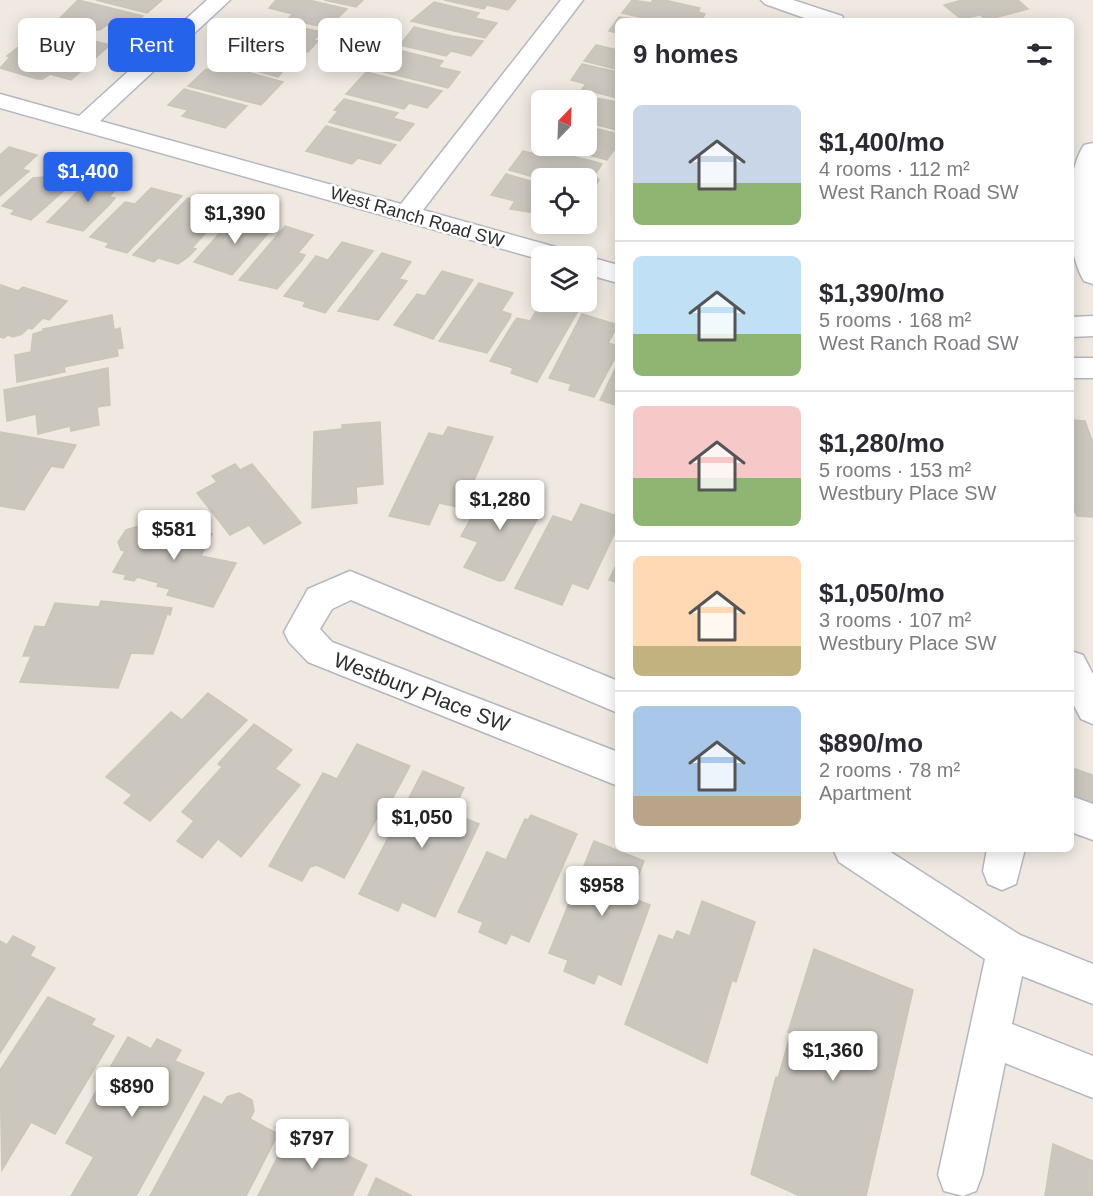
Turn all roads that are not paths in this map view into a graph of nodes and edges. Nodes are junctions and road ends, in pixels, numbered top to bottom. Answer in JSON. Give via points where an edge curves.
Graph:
{"nodes":[{"id":1,"x":219,"y":0,"type":"edge"},
{"id":2,"x":572,"y":0,"type":"edge"},
{"id":3,"x":772,"y":0,"type":"edge"},
{"id":4,"x":825,"y":18,"type":"edge"},
{"id":5,"x":0,"y":101,"type":"edge"},
{"id":6,"x":83,"y":124,"type":"junction"},
{"id":7,"x":1093,"y":150,"type":"edge"},
{"id":8,"x":407,"y":214,"type":"junction"},
{"id":9,"x":531,"y":249,"type":"edge"},
{"id":10,"x":597,"y":268,"type":"edge"},
{"id":11,"x":615,"y":273,"type":"edge"},
{"id":12,"x":1093,"y":275,"type":"edge"},
{"id":13,"x":1093,"y":326,"type":"edge"},
{"id":14,"x":1074,"y":327,"type":"edge"},
{"id":15,"x":1074,"y":368,"type":"edge"},
{"id":16,"x":1093,"y":368,"type":"edge"},
{"id":17,"x":1074,"y":672,"type":"edge"},
{"id":18,"x":615,"y":696,"type":"edge"},
{"id":19,"x":1093,"y":708,"type":"edge"},
{"id":20,"x":615,"y":768,"type":"edge"},
{"id":21,"x":1074,"y":815,"type":"edge"},
{"id":22,"x":1093,"y":822,"type":"edge"},
{"id":23,"x":857,"y":852,"type":"edge"},
{"id":24,"x":1006,"y":950,"type":"junction"},
{"id":25,"x":1093,"y":984,"type":"edge"},
{"id":26,"x":989,"y":1036,"type":"junction"},
{"id":27,"x":1093,"y":1077,"type":"edge"},
{"id":28,"x":960,"y":1175,"type":"dead end"}],
"edges":[{"from":1,"to":6,"type":"street"},
{"from":2,"to":8,"type":"street"},
{"from":3,"to":4,"type":"street"},
{"from":5,"to":6,"type":"street","name":"West Ranch Road SW"},
{"from":6,"to":8,"type":"street","name":"West Ranch Road SW"},
{"from":7,"to":12,"type":"street","via":[[1081,182],[1080,206]]},
{"from":8,"to":9,"type":"street","name":"West Ranch Road SW"},
{"from":10,"to":11,"type":"street"},
{"from":13,"to":14,"type":"street"},
{"from":15,"to":16,"type":"street"},
{"from":17,"to":19,"type":"street"},
{"from":18,"to":20,"type":"street","name":"Westbury Place SW","via":[[350,585],[320,599],[301,632],[320,652]]},
{"from":21,"to":22,"type":"street"},
{"from":23,"to":24,"type":"street"},
{"from":24,"to":25,"type":"street"},
{"from":24,"to":26,"type":"street"},
{"from":26,"to":27,"type":"street"},
{"from":26,"to":28,"type":"street"}]}
